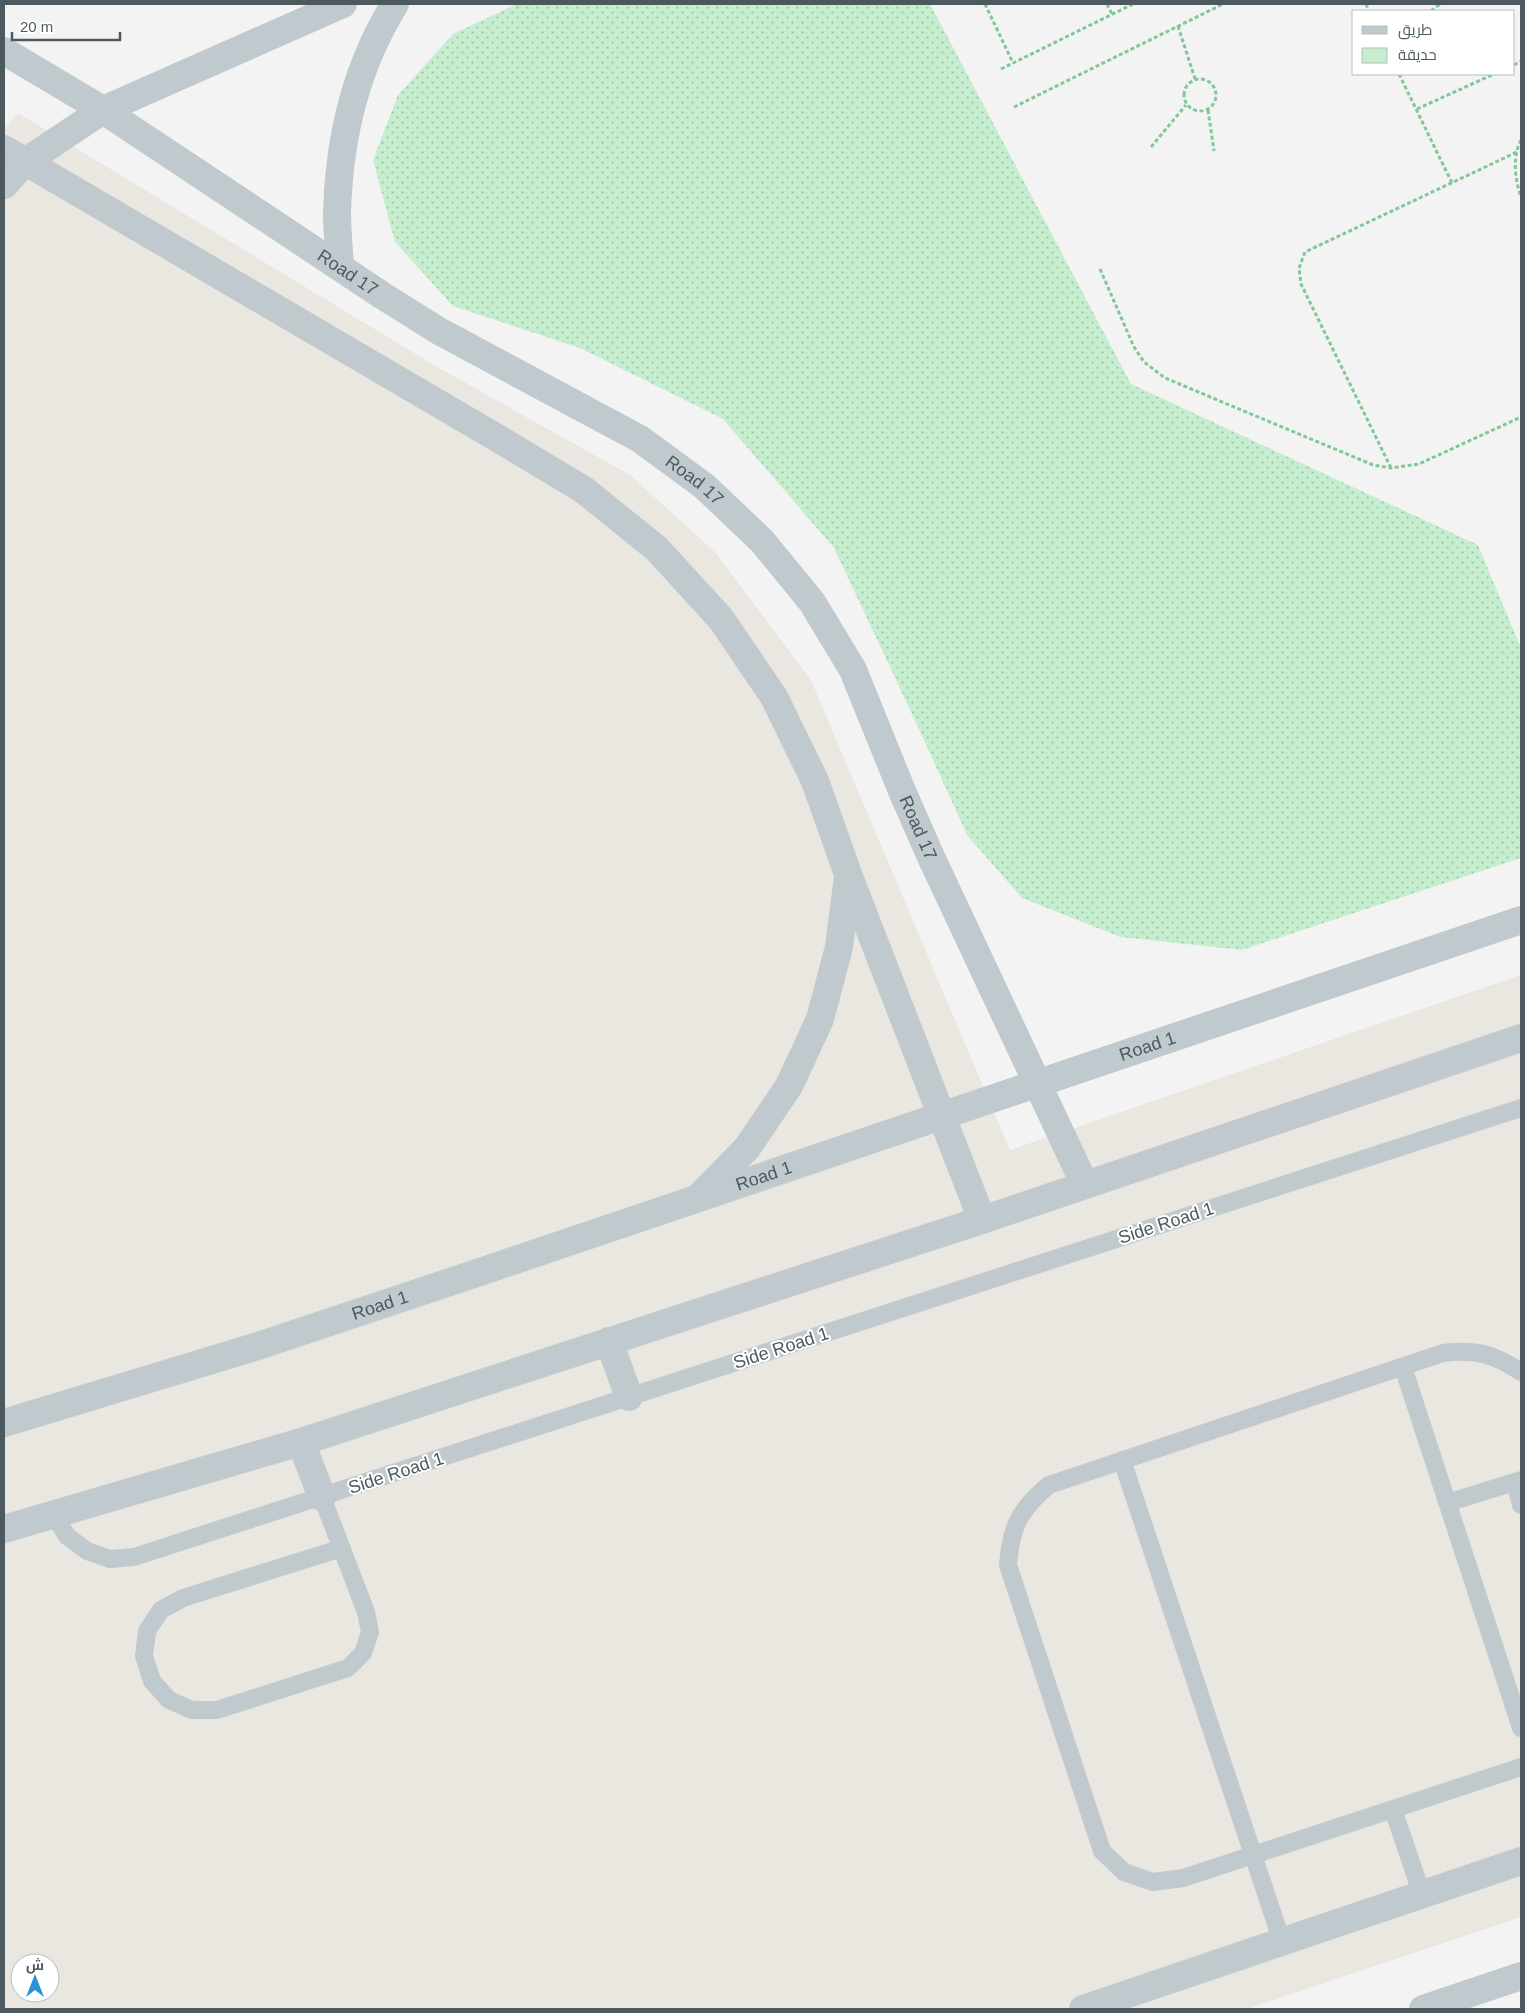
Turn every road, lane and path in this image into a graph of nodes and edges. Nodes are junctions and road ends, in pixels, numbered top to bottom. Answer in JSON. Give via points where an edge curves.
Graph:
{"nodes":[{"id":1,"x":343,"y":4,"type":"edge"},
{"id":2,"x":395,"y":4,"type":"edge"},
{"id":3,"x":985,"y":4,"type":"edge"},
{"id":4,"x":1107,"y":4,"type":"edge"},
{"id":5,"x":1133,"y":4,"type":"edge"},
{"id":6,"x":1223,"y":4,"type":"edge"},
{"id":7,"x":1112,"y":14,"type":"junction"},
{"id":8,"x":1178,"y":26,"type":"junction"},
{"id":9,"x":4,"y":51,"type":"edge"},
{"id":10,"x":1013,"y":63,"type":"junction"},
{"id":11,"x":1001,"y":69,"type":"dead end"},
{"id":12,"x":1400,"y":75,"type":"edge"},
{"id":13,"x":1492,"y":75,"type":"edge"},
{"id":14,"x":1195,"y":79,"type":"junction"},
{"id":15,"x":1186,"y":105,"type":"junction"},
{"id":16,"x":1014,"y":107,"type":"dead end"},
{"id":17,"x":1416,"y":109,"type":"junction"},
{"id":18,"x":103,"y":110,"type":"junction"},
{"id":19,"x":1208,"y":110,"type":"junction"},
{"id":20,"x":1521,"y":140,"type":"edge"},
{"id":21,"x":1151,"y":147,"type":"dead end"},
{"id":22,"x":1214,"y":151,"type":"dead end"},
{"id":23,"x":1517,"y":152,"type":"junction"},
{"id":24,"x":14,"y":155,"type":"edge"},
{"id":25,"x":1452,"y":183,"type":"junction"},
{"id":26,"x":4,"y":184,"type":"edge"},
{"id":27,"x":1521,"y":197,"type":"edge"},
{"id":28,"x":340,"y":266,"type":"junction"},
{"id":29,"x":1100,"y":270,"type":"dead end"},
{"id":30,"x":1521,"y":417,"type":"edge"},
{"id":31,"x":1391,"y":468,"type":"junction"},
{"id":32,"x":848,"y":874,"type":"junction"},
{"id":33,"x":1521,"y":920,"type":"edge"},
{"id":34,"x":1521,"y":1038,"type":"edge"},
{"id":35,"x":1038,"y":1084,"type":"junction"},
{"id":36,"x":1521,"y":1108,"type":"edge"},
{"id":37,"x":942,"y":1116,"type":"junction"},
{"id":38,"x":1085,"y":1185,"type":"junction"},
{"id":39,"x":696,"y":1200,"type":"junction"},
{"id":40,"x":982,"y":1220,"type":"junction"},
{"id":41,"x":609,"y":1341,"type":"junction"},
{"id":42,"x":1402,"y":1367,"type":"junction"},
{"id":43,"x":1521,"y":1372,"type":"edge"},
{"id":44,"x":629,"y":1397,"type":"junction"},
{"id":45,"x":4,"y":1423,"type":"edge"},
{"id":46,"x":300,"y":1442,"type":"junction"},
{"id":47,"x":1122,"y":1460,"type":"junction"},
{"id":48,"x":1518,"y":1481,"type":"edge"},
{"id":49,"x":322,"y":1497,"type":"junction"},
{"id":50,"x":1447,"y":1503,"type":"junction"},
{"id":51,"x":1521,"y":1505,"type":"edge"},
{"id":52,"x":54,"y":1515,"type":"junction"},
{"id":53,"x":4,"y":1529,"type":"edge"},
{"id":54,"x":342,"y":1548,"type":"junction"},
{"id":55,"x":1521,"y":1728,"type":"edge"},
{"id":56,"x":1521,"y":1767,"type":"edge"},
{"id":57,"x":1394,"y":1809,"type":"junction"},
{"id":58,"x":1253,"y":1855,"type":"junction"},
{"id":59,"x":1521,"y":1862,"type":"edge"},
{"id":60,"x":1422,"y":1895,"type":"junction"},
{"id":61,"x":1282,"y":1942,"type":"junction"},
{"id":62,"x":1521,"y":1976,"type":"edge"},
{"id":63,"x":1083,"y":2009,"type":"edge"},
{"id":64,"x":1423,"y":2009,"type":"edge"}],
"edges":[{"from":1,"to":18,"type":"street"},
{"from":2,"to":28,"type":"street","via":[[365,63],[350,112],[340,163],[337,215]]},
{"from":3,"to":10,"type":"path"},
{"from":4,"to":7,"type":"path"},
{"from":5,"to":7,"type":"path"},
{"from":6,"to":8,"type":"path"},
{"from":7,"to":10,"type":"path"},
{"from":8,"to":14,"type":"path"},
{"from":8,"to":16,"type":"path"},
{"from":9,"to":18,"type":"street","name":"Road 17"},
{"from":10,"to":11,"type":"path"},
{"from":12,"to":17,"type":"path"},
{"from":13,"to":17,"type":"path"},
{"from":14,"to":15,"type":"path","via":[[1186,85],[1183,95]]},
{"from":14,"to":19,"type":"path","via":[[1210,82],[1215,89],[1214,104]]},
{"from":15,"to":19,"type":"path","via":[[1200,112]]},
{"from":15,"to":21,"type":"path"},
{"from":17,"to":25,"type":"path"},
{"from":18,"to":24,"type":"street"},
{"from":18,"to":28,"type":"street","name":"Road 17"},
{"from":19,"to":22,"type":"path"},
{"from":20,"to":23,"type":"path"},
{"from":23,"to":25,"type":"path"},
{"from":23,"to":27,"type":"path","via":[[1515,166]]},
{"from":24,"to":26,"type":"street"},
{"from":24,"to":32,"type":"street","via":[[584,490],[657,550],[722,618],[774,697],[815,781]]},
{"from":25,"to":31,"type":"path","via":[[1305,252],[1298,268],[1301,284]]},
{"from":28,"to":35,"type":"street","name":"Road 17","via":[[439,331],[640,439],[704,486],[762,540],[812,602],[853,670],[909,808]]},
{"from":29,"to":31,"type":"path","via":[[1134,347],[1144,362],[1165,378],[1372,465]]},
{"from":30,"to":31,"type":"path","via":[[1419,464]]},
{"from":32,"to":37,"type":"street"},
{"from":32,"to":39,"type":"street","via":[[840,947],[820,1019],[788,1086],[747,1148]]},
{"from":33,"to":35,"type":"street","name":"Road 1"},
{"from":34,"to":38,"type":"street"},
{"from":35,"to":37,"type":"street","name":"Road 1"},
{"from":35,"to":38,"type":"street","name":"Road 17"},
{"from":36,"to":44,"type":"lane","name":"Side Road 1"},
{"from":37,"to":39,"type":"street","name":"Road 1"},
{"from":37,"to":40,"type":"street"},
{"from":38,"to":40,"type":"street"},
{"from":39,"to":45,"type":"street","name":"Road 1","via":[[261,1345]]},
{"from":40,"to":41,"type":"street"},
{"from":41,"to":44,"type":"street"},
{"from":41,"to":46,"type":"street"},
{"from":42,"to":43,"type":"lane","via":[[1443,1353],[1464,1351],[1504,1361]]},
{"from":42,"to":47,"type":"lane"},
{"from":42,"to":50,"type":"lane"},
{"from":44,"to":49,"type":"lane","name":"Side Road 1"},
{"from":46,"to":49,"type":"street"},
{"from":46,"to":52,"type":"street"},
{"from":47,"to":58,"type":"lane"},
{"from":47,"to":58,"type":"lane","via":[[1049,1485],[1032,1500],[1018,1519],[1010,1541],[1008,1564],[1091,1822],[1102,1851],[1124,1872],[1153,1882],[1183,1878]]},
{"from":48,"to":50,"type":"lane"},
{"from":48,"to":51,"type":"lane"},
{"from":49,"to":52,"type":"lane","name":"Side Road 1","via":[[134,1557],[110,1559],[86,1551],[67,1536]]},
{"from":49,"to":54,"type":"lane"},
{"from":50,"to":55,"type":"lane"},
{"from":52,"to":53,"type":"street"},
{"from":54,"to":54,"type":"lane","via":[[182,1598],[160,1610],[147,1631],[144,1656],[152,1681],[169,1700],[192,1710],[217,1710],[348,1668],[363,1653],[370,1632],[366,1612]]},
{"from":56,"to":57,"type":"lane"},
{"from":57,"to":58,"type":"lane"},
{"from":57,"to":60,"type":"lane"},
{"from":58,"to":61,"type":"lane"},
{"from":59,"to":60,"type":"street"},
{"from":60,"to":61,"type":"street"},
{"from":61,"to":63,"type":"street"},
{"from":62,"to":64,"type":"street"}]}
